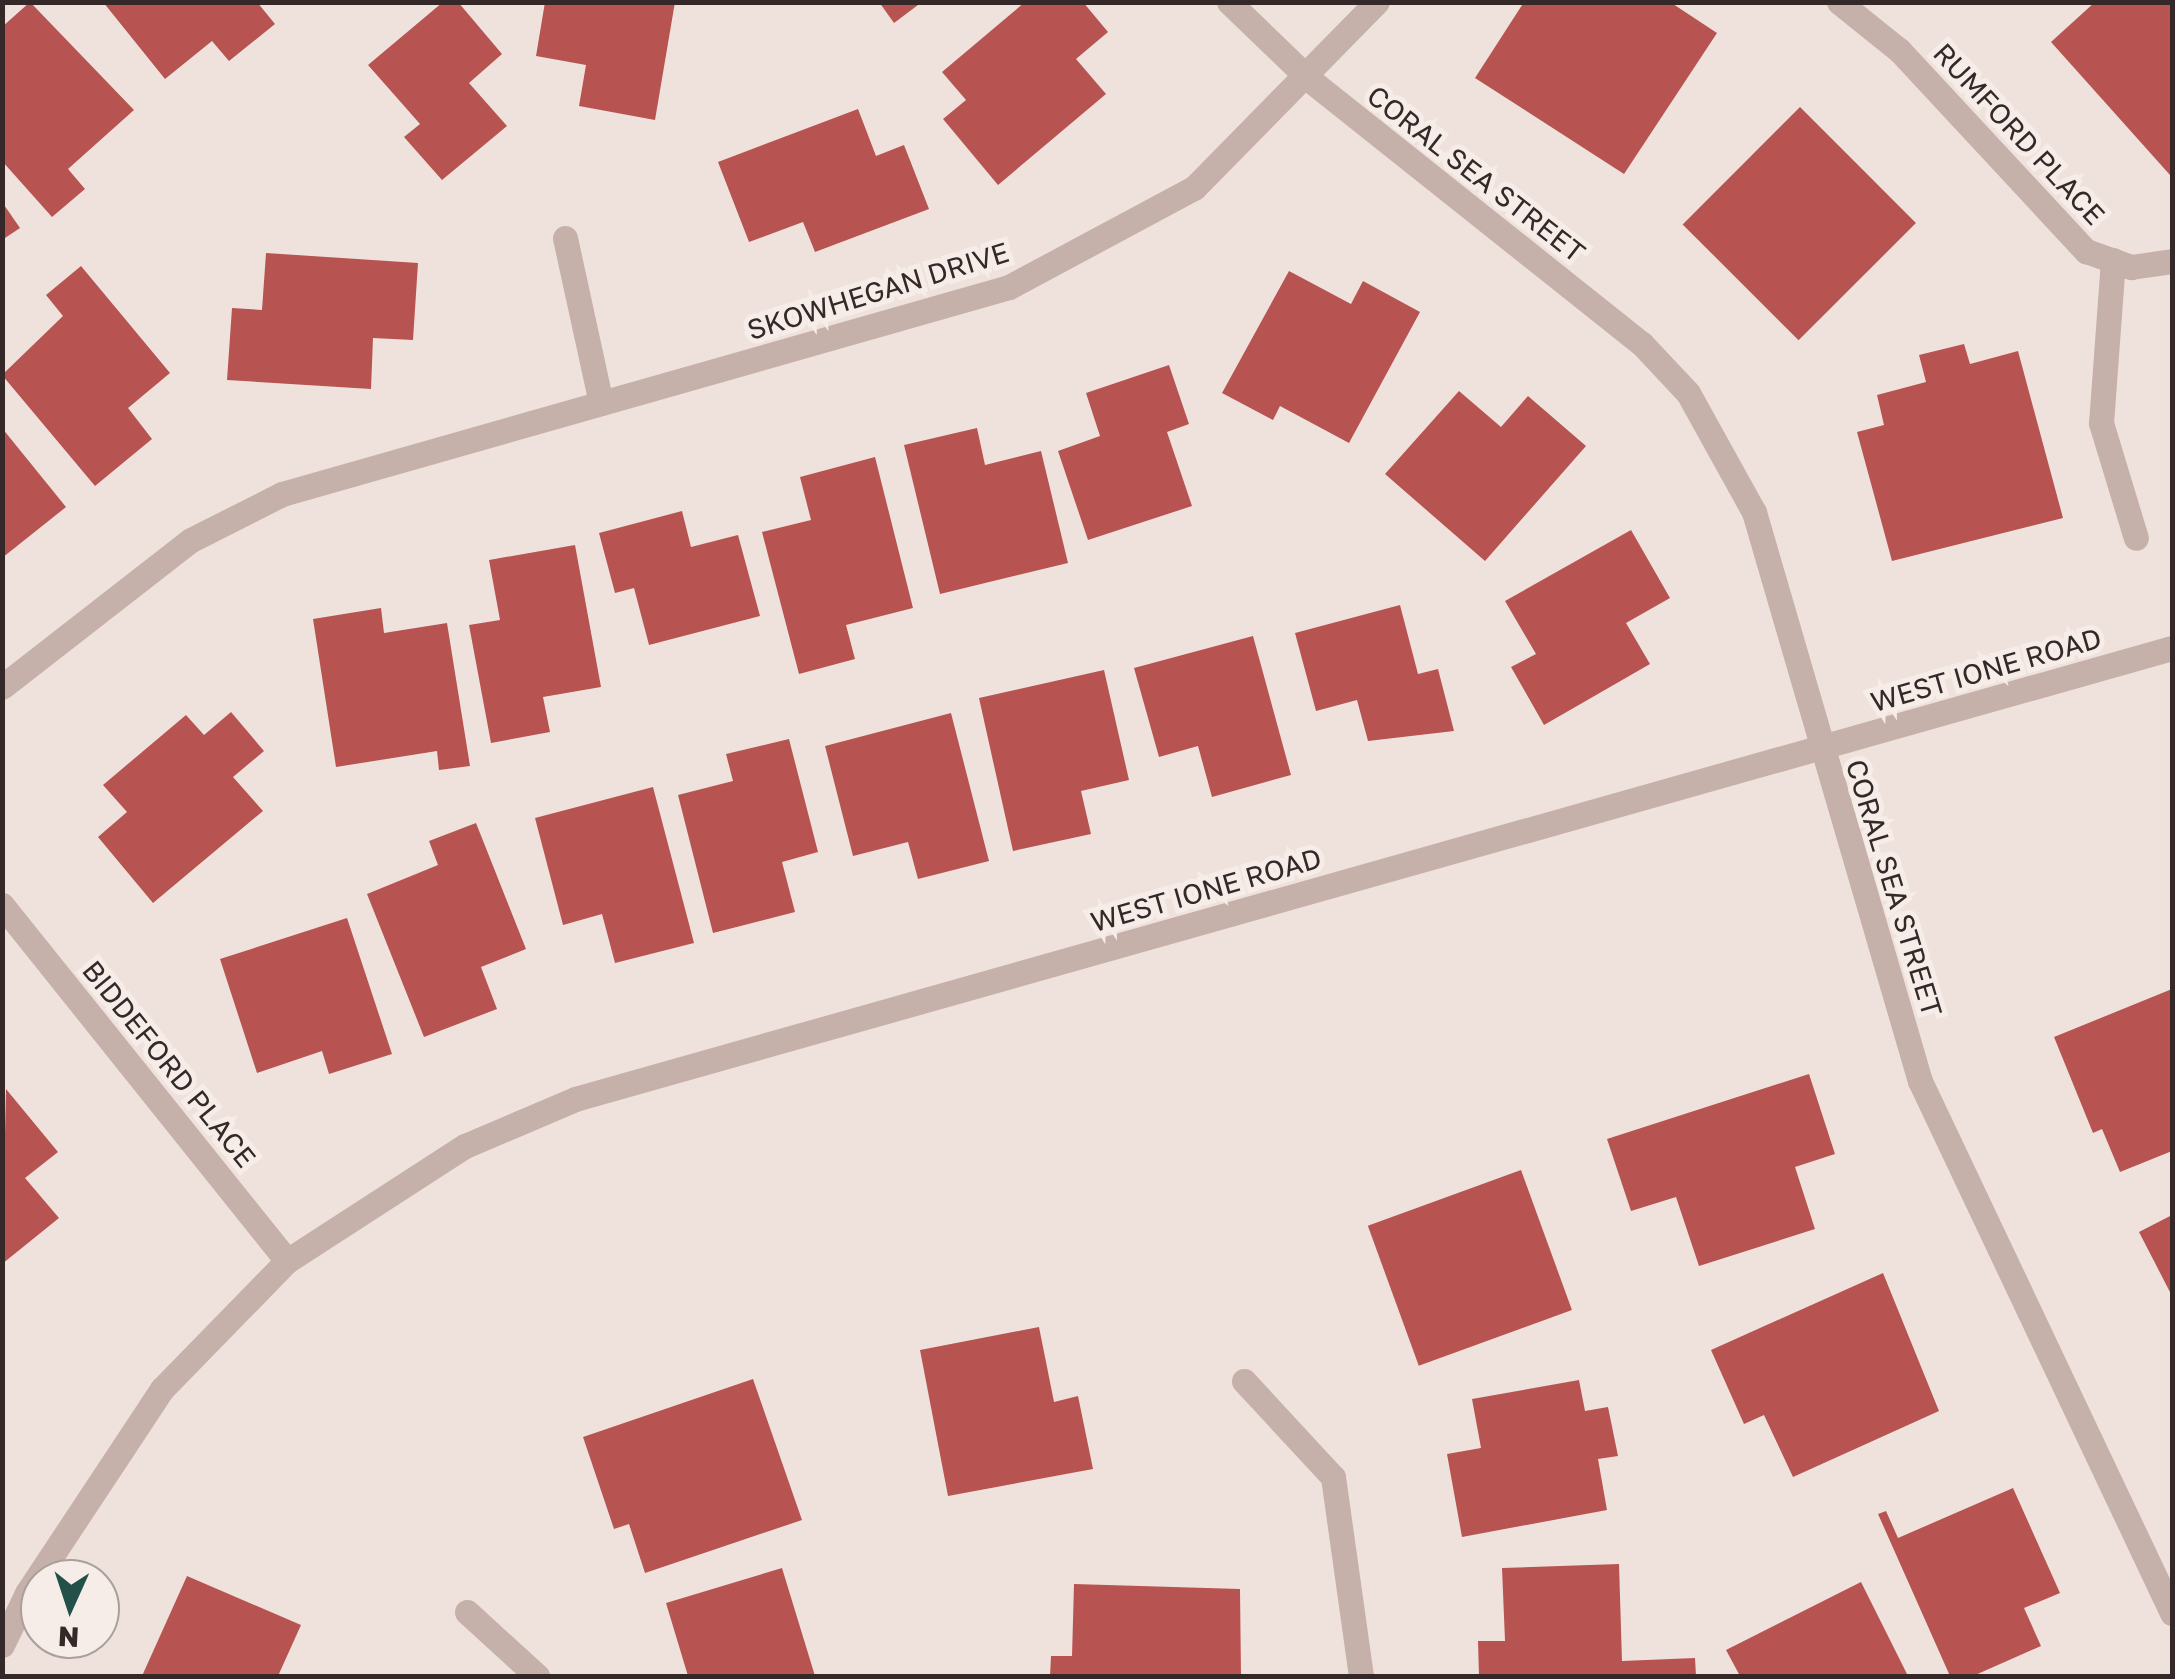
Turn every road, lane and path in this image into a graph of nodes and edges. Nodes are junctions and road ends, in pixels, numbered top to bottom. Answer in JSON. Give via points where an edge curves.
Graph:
{"nodes":[{"id":1,"x":1228,"y":2,"type":"edge"},
{"id":2,"x":1377,"y":2,"type":"edge"},
{"id":3,"x":1839,"y":2,"type":"edge"},
{"id":4,"x":1310,"y":80,"type":"junction"},
{"id":5,"x":565,"y":238,"type":"dead end"},
{"id":6,"x":2172,"y":261,"type":"edge"},
{"id":7,"x":2122,"y":263,"type":"junction"},
{"id":8,"x":601,"y":403,"type":"junction"},
{"id":9,"x":2136,"y":538,"type":"dead end"},
{"id":10,"x":2172,"y":648,"type":"edge"},
{"id":11,"x":2,"y":687,"type":"edge"},
{"id":12,"x":1821,"y":748,"type":"junction"},
{"id":13,"x":2,"y":904,"type":"edge"},
{"id":14,"x":288,"y":1260,"type":"junction"},
{"id":15,"x":1244,"y":1381,"type":"dead end"},
{"id":16,"x":467,"y":1612,"type":"dead end"},
{"id":17,"x":2172,"y":1613,"type":"edge"},
{"id":18,"x":2,"y":1645,"type":"edge"},
{"id":19,"x":537,"y":1676,"type":"edge"},
{"id":20,"x":1361,"y":1676,"type":"edge"}],
"edges":[{"from":1,"to":4,"type":"street","name":"CORAL SEA STREET"},
{"from":2,"to":4,"type":"street","name":"SKOWHEGAN DRIVE"},
{"from":3,"to":7,"type":"street","name":"RUMFORD PLACE","via":[[1900,50],[2086,251]]},
{"from":4,"to":8,"type":"street","name":"SKOWHEGAN DRIVE","via":[[1194,188],[1010,287]]},
{"from":4,"to":12,"type":"street","name":"CORAL SEA STREET","via":[[1642,344],[1688,393],[1754,512]]},
{"from":5,"to":8,"type":"street"},
{"from":6,"to":7,"type":"street"},
{"from":7,"to":9,"type":"street","name":"RUMFORD PLACE","via":[[2101,423]]},
{"from":8,"to":11,"type":"street","name":"SKOWHEGAN DRIVE","via":[[282,494],[190,540]]},
{"from":10,"to":12,"type":"street","name":"WEST IONE ROAD"},
{"from":12,"to":14,"type":"street","name":"WEST IONE ROAD","via":[[575,1099],[465,1146]]},
{"from":12,"to":17,"type":"street","name":"CORAL SEA STREET","via":[[1920,1080]]},
{"from":13,"to":14,"type":"street","name":"BIDDEFORD PLACE"},
{"from":14,"to":18,"type":"street","name":"WEST IONE ROAD","via":[[162,1389],[27,1592]]},
{"from":15,"to":20,"type":"street","via":[[1333,1477]]},
{"from":16,"to":19,"type":"street"}]}
